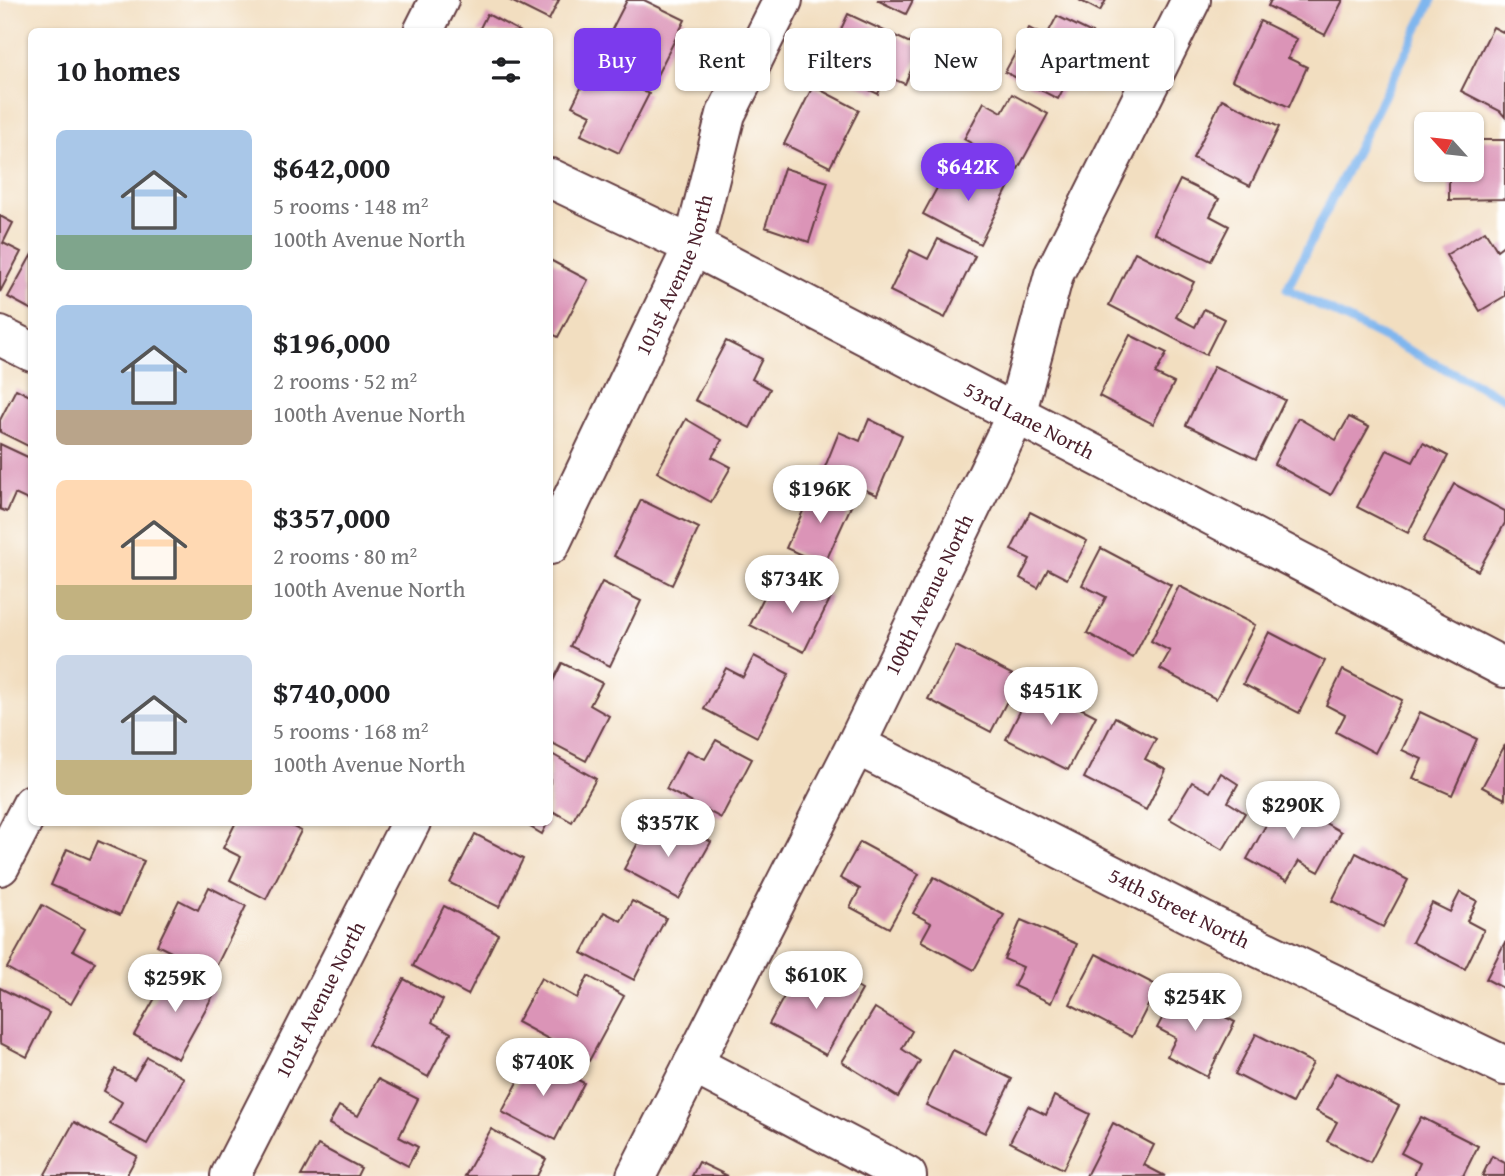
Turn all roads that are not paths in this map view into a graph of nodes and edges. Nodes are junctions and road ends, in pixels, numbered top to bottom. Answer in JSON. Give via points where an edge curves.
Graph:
{"nodes":[{"id":1,"x":439,"y":0,"type":"edge"},
{"id":2,"x":783,"y":0,"type":"edge"},
{"id":3,"x":1191,"y":0,"type":"edge"},
{"id":4,"x":425,"y":28,"type":"edge"},
{"id":5,"x":553,"y":179,"type":"edge"},
{"id":6,"x":694,"y":246,"type":"junction"},
{"id":7,"x":1016,"y":415,"type":"junction"},
{"id":8,"x":553,"y":539,"type":"edge"},
{"id":9,"x":1505,"y":668,"type":"edge"},
{"id":10,"x":856,"y":745,"type":"junction"},
{"id":11,"x":28,"y":812,"type":"edge"},
{"id":12,"x":409,"y":826,"type":"edge"},
{"id":13,"x":0,"y":866,"type":"edge"},
{"id":14,"x":693,"y":1064,"type":"junction"},
{"id":15,"x":1505,"y":1066,"type":"edge"},
{"id":16,"x":230,"y":1176,"type":"edge"},
{"id":17,"x":636,"y":1176,"type":"edge"},
{"id":18,"x":907,"y":1176,"type":"edge"}],
"edges":[{"from":1,"to":4,"type":"street"},
{"from":2,"to":6,"type":"street","name":"101st Avenue North","via":[[726,114]]},
{"from":3,"to":7,"type":"street","name":"100th Avenue North","via":[[1054,274]]},
{"from":5,"to":6,"type":"street","name":"53rd Lane North"},
{"from":6,"to":7,"type":"street","name":"53rd Lane North"},
{"from":6,"to":8,"type":"street","name":"101st Avenue North"},
{"from":7,"to":9,"type":"street","name":"53rd Lane North"},
{"from":7,"to":10,"type":"street","name":"100th Avenue North"},
{"from":10,"to":14,"type":"street","name":"100th Avenue North"},
{"from":10,"to":15,"type":"street","name":"54th Street North","via":[[1203,921]]},
{"from":11,"to":13,"type":"street"},
{"from":12,"to":16,"type":"street","name":"101st Avenue North"},
{"from":14,"to":17,"type":"street","name":"100th Avenue North"},
{"from":14,"to":18,"type":"street"}]}
